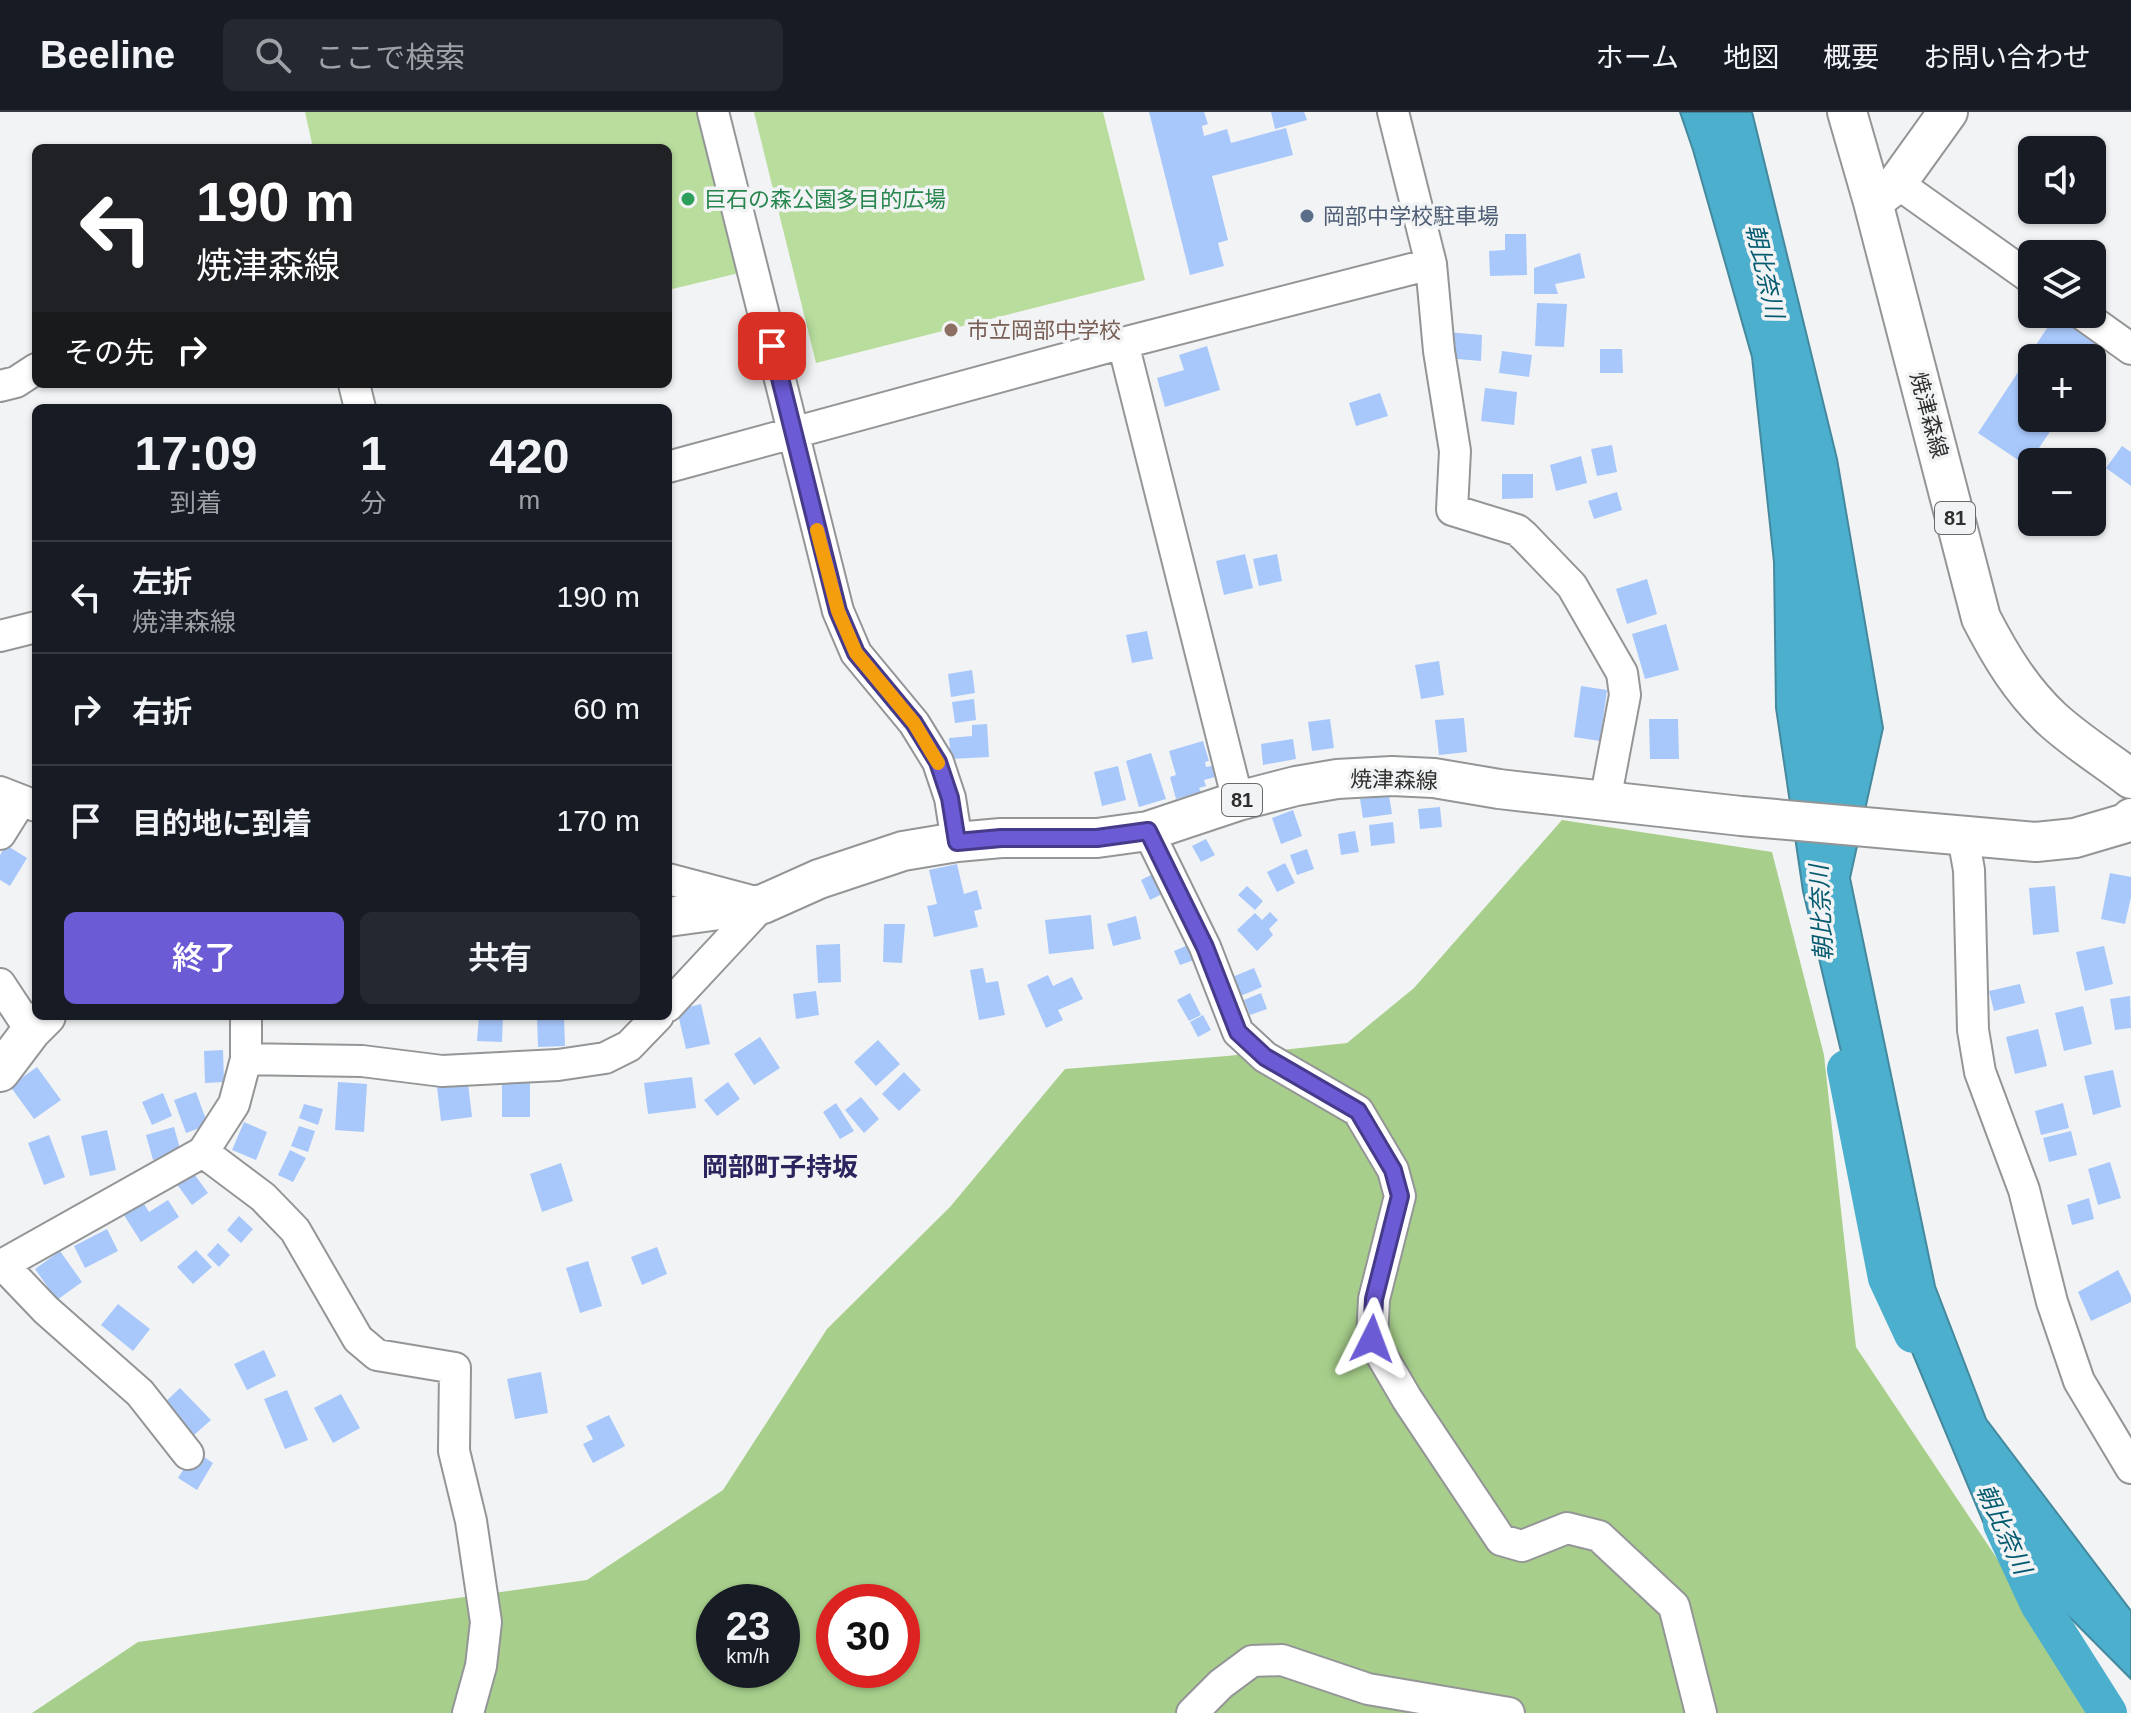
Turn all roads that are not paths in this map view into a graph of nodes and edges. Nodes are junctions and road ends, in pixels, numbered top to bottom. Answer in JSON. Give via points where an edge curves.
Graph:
{"nodes":[{"id":1,"x":713,"y":112,"type":"edge"},
{"id":2,"x":1393,"y":112,"type":"edge"},
{"id":3,"x":1847,"y":112,"type":"edge"},
{"id":4,"x":1948,"y":112,"type":"edge"},
{"id":5,"x":1885,"y":192,"type":"junction"},
{"id":6,"x":1431,"y":264,"type":"junction"},
{"id":7,"x":2018,"y":271,"type":"edge"},
{"id":8,"x":2102,"y":328,"type":"edge"},
{"id":9,"x":1123,"y":343,"type":"junction"},
{"id":10,"x":2131,"y":349,"type":"edge"},
{"id":11,"x":32,"y":372,"type":"edge"},
{"id":12,"x":0,"y":386,"type":"edge"},
{"id":13,"x":794,"y":431,"type":"junction"},
{"id":14,"x":672,"y":466,"type":"edge"},
{"id":15,"x":32,"y":628,"type":"edge"},
{"id":16,"x":0,"y":636,"type":"edge"},
{"id":17,"x":2131,"y":779,"type":"edge"},
{"id":18,"x":19,"y":800,"type":"edge"},
{"id":19,"x":1238,"y":801,"type":"junction"},
{"id":20,"x":1605,"y":801,"type":"junction"},
{"id":21,"x":2131,"y":818,"type":"edge"},
{"id":22,"x":1148,"y":831,"type":"junction"},
{"id":23,"x":0,"y":834,"type":"edge"},
{"id":24,"x":1951,"y":836,"type":"junction"},
{"id":25,"x":957,"y":842,"type":"junction"},
{"id":26,"x":672,"y":880,"type":"edge"},
{"id":27,"x":763,"y":904,"type":"junction"},
{"id":28,"x":672,"y":916,"type":"edge"},
{"id":29,"x":0,"y":984,"type":"edge"},
{"id":30,"x":672,"y":1002,"type":"edge"},
{"id":31,"x":32,"y":1016,"type":"edge"},
{"id":32,"x":246,"y":1020,"type":"edge"},
{"id":33,"x":654,"y":1020,"type":"edge"},
{"id":34,"x":39,"y":1023,"type":"edge"},
{"id":35,"x":246,"y":1059,"type":"junction"},
{"id":36,"x":0,"y":1072,"type":"edge"},
{"id":37,"x":203,"y":1152,"type":"junction"},
{"id":38,"x":2,"y":1266,"type":"edge"},
{"id":39,"x":188,"y":1454,"type":"dead end"},
{"id":40,"x":2131,"y":1468,"type":"edge"},
{"id":41,"x":468,"y":1713,"type":"edge"},
{"id":42,"x":1192,"y":1713,"type":"edge"},
{"id":43,"x":1509,"y":1713,"type":"edge"},
{"id":44,"x":1701,"y":1713,"type":"edge"}],
"edges":[{"from":1,"to":13,"type":"street"},
{"from":2,"to":6,"type":"street"},
{"from":3,"to":5,"type":"main road","name":"焼津森線"},
{"from":4,"to":5,"type":"main road"},
{"from":5,"to":7,"type":"street"},
{"from":5,"to":17,"type":"main road","name":"焼津森線","number":"81","via":[[1981,618],[2026,692],[2053,720]]},
{"from":6,"to":9,"type":"street"},
{"from":6,"to":20,"type":"street","via":[[1455,451],[1452,510],[1524,536],[1572,586],[1622,673],[1625,695]]},
{"from":8,"to":10,"type":"street"},
{"from":9,"to":13,"type":"street"},
{"from":9,"to":19,"type":"street"},
{"from":11,"to":12,"type":"street"},
{"from":13,"to":14,"type":"street"},
{"from":13,"to":25,"type":"street","via":[[838,611],[856,653],[914,723],[938,762]]},
{"from":15,"to":16,"type":"street"},
{"from":18,"to":23,"type":"street"},
{"from":19,"to":20,"type":"main road","name":"焼津森線","number":"81","via":[[1310,784],[1392,776]]},
{"from":19,"to":22,"type":"main road","name":"焼津森線","number":"81"},
{"from":20,"to":24,"type":"main road","name":"焼津森線","number":"81"},
{"from":21,"to":24,"type":"main road","name":"焼津森線","number":"81","via":[[2075,838],[2036,842]]},
{"from":22,"to":25,"type":"main road","name":"焼津森線","number":"81","via":[[1097,838]]},
{"from":22,"to":44,"type":"street","via":[[1205,947],[1238,1032],[1265,1057],[1358,1111],[1393,1170],[1400,1196],[1374,1299],[1372,1339],[1407,1399],[1501,1540],[1522,1546],[1567,1528],[1599,1536],[1674,1606]]},
{"from":24,"to":40,"type":"street","via":[[1969,870],[1973,1030],[1980,1072],[2024,1190],[2052,1302],[2079,1381]]},
{"from":25,"to":27,"type":"main road","name":"焼津森線","number":"81","via":[[903,851]]},
{"from":26,"to":27,"type":"street"},
{"from":27,"to":28,"type":"main road","name":"焼津森線","number":"81"},
{"from":27,"to":30,"type":"street"},
{"from":29,"to":31,"type":"street"},
{"from":32,"to":35,"type":"street"},
{"from":33,"to":35,"type":"street","via":[[629,1046],[605,1058],[558,1065],[442,1071],[362,1061]]},
{"from":34,"to":36,"type":"main road"},
{"from":35,"to":37,"type":"street","via":[[234,1104]]},
{"from":37,"to":38,"type":"street"},
{"from":37,"to":41,"type":"street","via":[[263,1197],[295,1230],[358,1339],[377,1355],[455,1368],[454,1451],[486,1622]]},
{"from":38,"to":39,"type":"street","via":[[140,1393]]},
{"from":42,"to":43,"type":"street","via":[[1252,1661],[1282,1660],[1368,1689]]}]}
